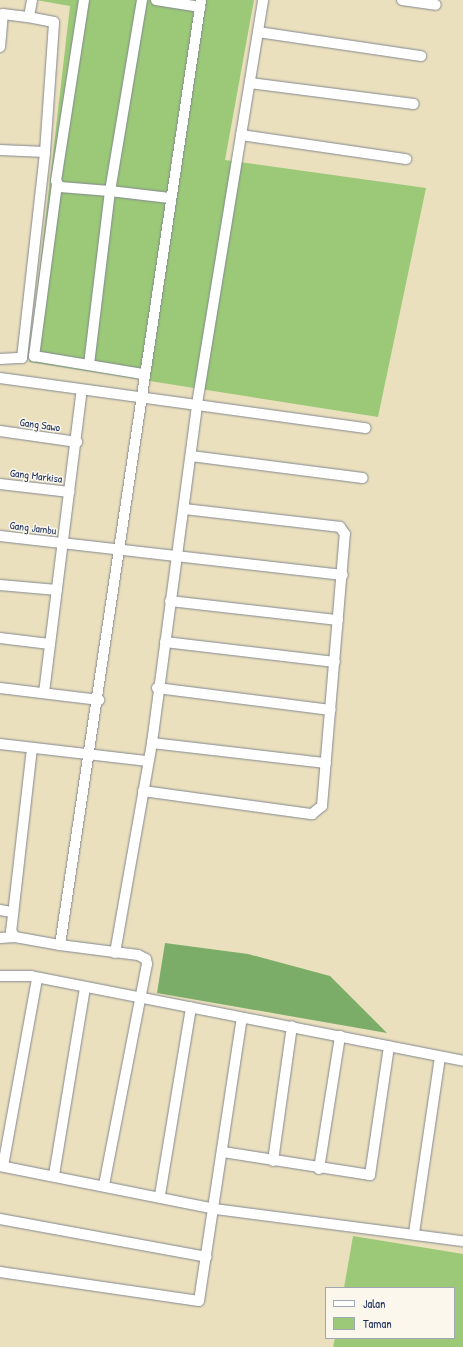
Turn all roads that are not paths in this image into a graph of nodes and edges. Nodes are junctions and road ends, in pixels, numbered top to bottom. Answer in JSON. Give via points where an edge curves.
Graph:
{"nodes":[{"id":1,"x":32,"y":0,"type":"edge"},
{"id":2,"x":84,"y":0,"type":"edge"},
{"id":3,"x":142,"y":0,"type":"edge"},
{"id":4,"x":156,"y":0,"type":"edge"},
{"id":5,"x":263,"y":0,"type":"edge"},
{"id":6,"x":402,"y":0,"type":"edge"},
{"id":7,"x":201,"y":4,"type":"edge"},
{"id":8,"x":436,"y":5,"type":"dead end"},
{"id":9,"x":1,"y":14,"type":"edge"},
{"id":10,"x":29,"y":17,"type":"junction"},
{"id":11,"x":258,"y":32,"type":"junction"},
{"id":12,"x":0,"y":47,"type":"edge"},
{"id":13,"x":421,"y":56,"type":"dead end"},
{"id":14,"x":250,"y":83,"type":"junction"},
{"id":15,"x":414,"y":104,"type":"dead end"},
{"id":16,"x":242,"y":135,"type":"junction"},
{"id":17,"x":0,"y":150,"type":"edge"},
{"id":18,"x":45,"y":152,"type":"junction"},
{"id":19,"x":406,"y":159,"type":"dead end"},
{"id":20,"x":57,"y":184,"type":"junction"},
{"id":21,"x":110,"y":191,"type":"junction"},
{"id":22,"x":170,"y":198,"type":"junction"},
{"id":23,"x":0,"y":359,"type":"edge"},
{"id":24,"x":89,"y":365,"type":"junction"},
{"id":25,"x":143,"y":374,"type":"junction"},
{"id":26,"x":0,"y":378,"type":"edge"},
{"id":27,"x":82,"y":390,"type":"junction"},
{"id":28,"x":141,"y":399,"type":"junction"},
{"id":29,"x":197,"y":404,"type":"junction"},
{"id":30,"x":366,"y":428,"type":"dead end"},
{"id":31,"x":0,"y":431,"type":"edge"},
{"id":32,"x":77,"y":442,"type":"junction"},
{"id":33,"x":191,"y":456,"type":"junction"},
{"id":34,"x":362,"y":478,"type":"dead end"},
{"id":35,"x":0,"y":484,"type":"edge"},
{"id":36,"x":70,"y":492,"type":"junction"},
{"id":37,"x":184,"y":508,"type":"junction"},
{"id":38,"x":0,"y":536,"type":"edge"},
{"id":39,"x":63,"y":544,"type":"junction"},
{"id":40,"x":120,"y":552,"type":"junction"},
{"id":41,"x":177,"y":558,"type":"junction"},
{"id":42,"x":343,"y":575,"type":"junction"},
{"id":43,"x":0,"y":585,"type":"edge"},
{"id":44,"x":57,"y":590,"type":"junction"},
{"id":45,"x":170,"y":601,"type":"junction"},
{"id":46,"x":338,"y":620,"type":"junction"},
{"id":47,"x":0,"y":638,"type":"edge"},
{"id":48,"x":165,"y":642,"type":"junction"},
{"id":49,"x":50,"y":644,"type":"junction"},
{"id":50,"x":335,"y":662,"type":"junction"},
{"id":51,"x":0,"y":688,"type":"edge"},
{"id":52,"x":157,"y":688,"type":"junction"},
{"id":53,"x":44,"y":693,"type":"junction"},
{"id":54,"x":99,"y":700,"type":"junction"},
{"id":55,"x":331,"y":710,"type":"junction"},
{"id":56,"x":152,"y":743,"type":"junction"},
{"id":57,"x":0,"y":744,"type":"edge"},
{"id":58,"x":32,"y":748,"type":"junction"},
{"id":59,"x":89,"y":754,"type":"junction"},
{"id":60,"x":148,"y":761,"type":"junction"},
{"id":61,"x":326,"y":764,"type":"junction"},
{"id":62,"x":143,"y":791,"type":"junction"},
{"id":63,"x":0,"y":910,"type":"edge"},
{"id":64,"x":11,"y":912,"type":"junction"},
{"id":65,"x":15,"y":936,"type":"junction"},
{"id":66,"x":0,"y":938,"type":"edge"},
{"id":67,"x":60,"y":945,"type":"junction"},
{"id":68,"x":115,"y":953,"type":"junction"},
{"id":69,"x":0,"y":976,"type":"edge"},
{"id":70,"x":37,"y":978,"type":"junction"},
{"id":71,"x":85,"y":988,"type":"junction"},
{"id":72,"x":142,"y":998,"type":"junction"},
{"id":73,"x":191,"y":1008,"type":"junction"},
{"id":74,"x":242,"y":1018,"type":"junction"},
{"id":75,"x":292,"y":1026,"type":"junction"},
{"id":76,"x":340,"y":1036,"type":"junction"},
{"id":77,"x":389,"y":1046,"type":"junction"},
{"id":78,"x":440,"y":1057,"type":"junction"},
{"id":79,"x":463,"y":1060,"type":"edge"},
{"id":80,"x":223,"y":1152,"type":"junction"},
{"id":81,"x":273,"y":1161,"type":"junction"},
{"id":82,"x":1,"y":1166,"type":"edge"},
{"id":83,"x":319,"y":1169,"type":"junction"},
{"id":84,"x":54,"y":1176,"type":"junction"},
{"id":85,"x":104,"y":1185,"type":"junction"},
{"id":86,"x":160,"y":1195,"type":"junction"},
{"id":87,"x":215,"y":1209,"type":"junction"},
{"id":88,"x":0,"y":1219,"type":"edge"},
{"id":89,"x":414,"y":1233,"type":"junction"},
{"id":90,"x":463,"y":1240,"type":"edge"},
{"id":91,"x":207,"y":1257,"type":"junction"},
{"id":92,"x":0,"y":1272,"type":"edge"}],
"edges":[{"from":1,"to":10,"type":"street"},
{"from":2,"to":20,"type":"street"},
{"from":3,"to":21,"type":"street"},
{"from":4,"to":7,"type":"street"},
{"from":5,"to":11,"type":"street"},
{"from":6,"to":8,"type":"street"},
{"from":7,"to":22,"type":"street"},
{"from":9,"to":10,"type":"street"},
{"from":9,"to":12,"type":"street"},
{"from":10,"to":18,"type":"street","via":[[54,22]]},
{"from":11,"to":13,"type":"street"},
{"from":11,"to":14,"type":"street"},
{"from":14,"to":15,"type":"street"},
{"from":14,"to":16,"type":"street"},
{"from":16,"to":19,"type":"street"},
{"from":16,"to":29,"type":"street"},
{"from":17,"to":18,"type":"street"},
{"from":18,"to":23,"type":"street","via":[[22,358]]},
{"from":20,"to":21,"type":"street"},
{"from":20,"to":24,"type":"street","via":[[34,356]]},
{"from":21,"to":22,"type":"street"},
{"from":21,"to":24,"type":"street"},
{"from":22,"to":25,"type":"street"},
{"from":24,"to":25,"type":"street"},
{"from":25,"to":28,"type":"street"},
{"from":26,"to":27,"type":"street"},
{"from":27,"to":28,"type":"street"},
{"from":27,"to":32,"type":"street"},
{"from":28,"to":29,"type":"street"},
{"from":28,"to":40,"type":"street"},
{"from":29,"to":30,"type":"street"},
{"from":29,"to":33,"type":"street"},
{"from":31,"to":32,"type":"street","name":"Gang Sawo"},
{"from":32,"to":36,"type":"street"},
{"from":33,"to":34,"type":"street"},
{"from":33,"to":37,"type":"street"},
{"from":35,"to":36,"type":"street","name":"Gang Markisa"},
{"from":36,"to":39,"type":"street"},
{"from":37,"to":41,"type":"street"},
{"from":37,"to":42,"type":"street","via":[[340,527],[346,538]]},
{"from":38,"to":39,"type":"street","name":"Gang Jambu"},
{"from":39,"to":40,"type":"street","name":"Gang Jambu"},
{"from":39,"to":44,"type":"street"},
{"from":40,"to":41,"type":"street","name":"Gang Jambu"},
{"from":40,"to":54,"type":"street"},
{"from":41,"to":42,"type":"street","name":"Gang Jambu"},
{"from":41,"to":45,"type":"street"},
{"from":42,"to":46,"type":"street"},
{"from":43,"to":44,"type":"street"},
{"from":44,"to":49,"type":"street"},
{"from":45,"to":46,"type":"street"},
{"from":45,"to":48,"type":"street"},
{"from":46,"to":50,"type":"street"},
{"from":47,"to":49,"type":"street"},
{"from":48,"to":50,"type":"street"},
{"from":48,"to":52,"type":"street"},
{"from":49,"to":53,"type":"street"},
{"from":50,"to":55,"type":"street"},
{"from":51,"to":53,"type":"street"},
{"from":52,"to":55,"type":"street"},
{"from":52,"to":56,"type":"street"},
{"from":53,"to":54,"type":"street"},
{"from":54,"to":59,"type":"street"},
{"from":55,"to":61,"type":"street"},
{"from":56,"to":60,"type":"street"},
{"from":56,"to":61,"type":"street"},
{"from":57,"to":58,"type":"street"},
{"from":58,"to":59,"type":"street"},
{"from":58,"to":64,"type":"street"},
{"from":59,"to":60,"type":"street"},
{"from":59,"to":67,"type":"street"},
{"from":60,"to":62,"type":"street"},
{"from":61,"to":62,"type":"street","via":[[322,806],[312,814]]},
{"from":62,"to":68,"type":"street"},
{"from":63,"to":64,"type":"street"},
{"from":64,"to":65,"type":"street","via":[[11,931]]},
{"from":65,"to":66,"type":"street"},
{"from":65,"to":67,"type":"street"},
{"from":67,"to":68,"type":"street"},
{"from":68,"to":72,"type":"street","via":[[146,959]]},
{"from":69,"to":70,"type":"street"},
{"from":70,"to":71,"type":"street"},
{"from":70,"to":82,"type":"street"},
{"from":71,"to":72,"type":"street"},
{"from":71,"to":84,"type":"street"},
{"from":72,"to":73,"type":"street"},
{"from":72,"to":85,"type":"street"},
{"from":73,"to":74,"type":"street"},
{"from":73,"to":86,"type":"street"},
{"from":74,"to":75,"type":"street"},
{"from":74,"to":80,"type":"street"},
{"from":75,"to":76,"type":"street"},
{"from":75,"to":81,"type":"street"},
{"from":76,"to":77,"type":"street"},
{"from":76,"to":83,"type":"street"},
{"from":77,"to":78,"type":"street"},
{"from":77,"to":83,"type":"street","via":[[371,1174]]},
{"from":78,"to":79,"type":"street"},
{"from":78,"to":89,"type":"street"},
{"from":80,"to":81,"type":"street"},
{"from":80,"to":87,"type":"street"},
{"from":81,"to":83,"type":"street"},
{"from":82,"to":84,"type":"street"},
{"from":84,"to":85,"type":"street"},
{"from":85,"to":86,"type":"street"},
{"from":86,"to":87,"type":"street"},
{"from":87,"to":89,"type":"street"},
{"from":87,"to":91,"type":"street"},
{"from":88,"to":91,"type":"street"},
{"from":89,"to":90,"type":"street"},
{"from":91,"to":92,"type":"street","via":[[197,1302]]}]}
